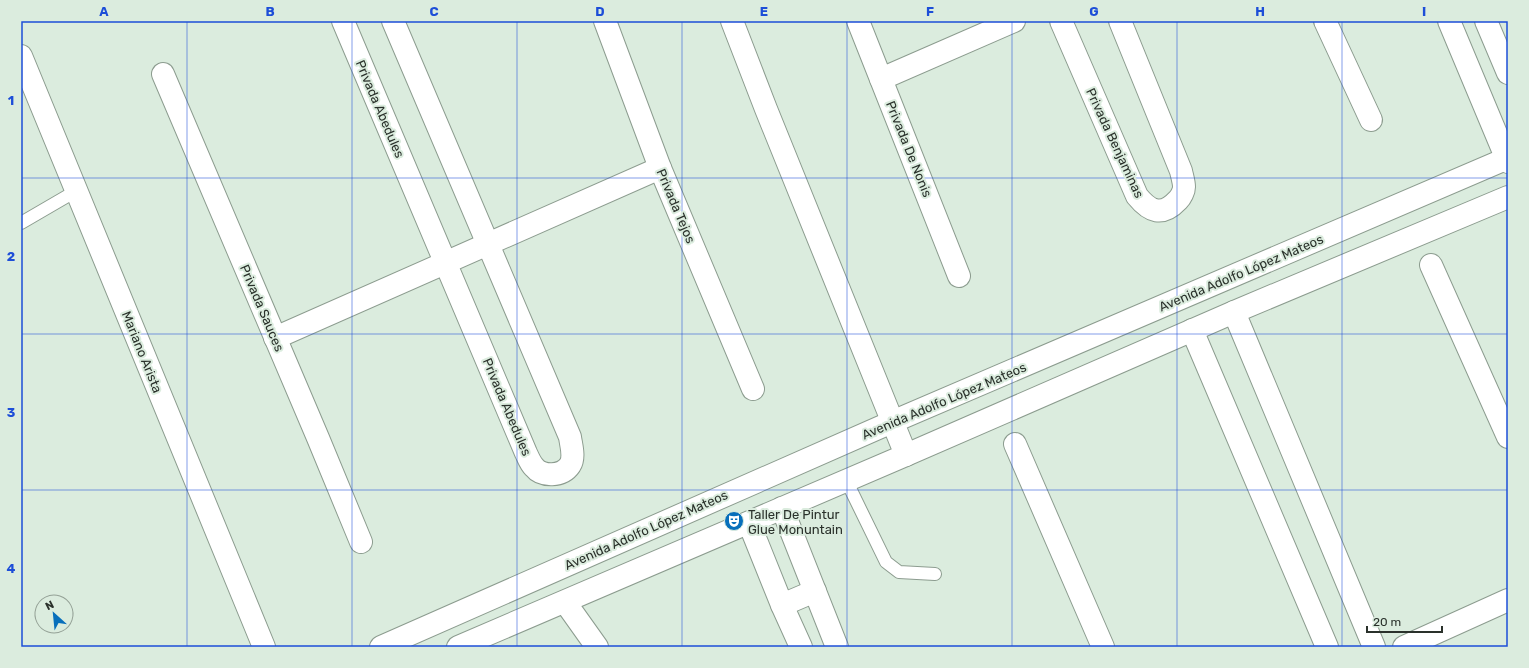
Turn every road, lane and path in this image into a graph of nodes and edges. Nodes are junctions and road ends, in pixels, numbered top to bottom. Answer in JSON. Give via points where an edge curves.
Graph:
{"nodes":[{"id":1,"x":343,"y":21,"type":"edge"},
{"id":2,"x":393,"y":21,"type":"edge"},
{"id":3,"x":605,"y":21,"type":"edge"},
{"id":4,"x":732,"y":21,"type":"edge"},
{"id":5,"x":858,"y":21,"type":"edge"},
{"id":6,"x":1014,"y":21,"type":"edge"},
{"id":7,"x":1061,"y":21,"type":"edge"},
{"id":8,"x":1120,"y":21,"type":"edge"},
{"id":9,"x":1325,"y":21,"type":"edge"},
{"id":10,"x":1449,"y":21,"type":"edge"},
{"id":11,"x":1486,"y":21,"type":"edge"},
{"id":12,"x":21,"y":56,"type":"edge"},
{"id":13,"x":1508,"y":73,"type":"edge"},
{"id":14,"x":163,"y":74,"type":"dead end"},
{"id":15,"x":881,"y":79,"type":"junction"},
{"id":16,"x":1371,"y":120,"type":"dead end"},
{"id":17,"x":1508,"y":160,"type":"edge"},
{"id":18,"x":660,"y":168,"type":"junction"},
{"id":19,"x":76,"y":191,"type":"junction"},
{"id":20,"x":1508,"y":197,"type":"edge"},
{"id":21,"x":21,"y":223,"type":"edge"},
{"id":22,"x":488,"y":244,"type":"junction"},
{"id":23,"x":445,"y":262,"type":"junction"},
{"id":24,"x":1431,"y":266,"type":"dead end"},
{"id":25,"x":959,"y":276,"type":"dead end"},
{"id":26,"x":1234,"y":312,"type":"junction"},
{"id":27,"x":1192,"y":330,"type":"junction"},
{"id":28,"x":275,"y":338,"type":"junction"},
{"id":29,"x":752,"y":389,"type":"dead end"},
{"id":30,"x":892,"y":422,"type":"junction"},
{"id":31,"x":1508,"y":437,"type":"edge"},
{"id":32,"x":1015,"y":444,"type":"dead end"},
{"id":33,"x":906,"y":455,"type":"junction"},
{"id":34,"x":846,"y":480,"type":"junction"},
{"id":35,"x":782,"y":508,"type":"junction"},
{"id":36,"x":749,"y":522,"type":"junction"},
{"id":37,"x":361,"y":542,"type":"dead end"},
{"id":38,"x":935,"y":574,"type":"dead end"},
{"id":39,"x":815,"y":591,"type":"junction"},
{"id":40,"x":1508,"y":600,"type":"edge"},
{"id":41,"x":565,"y":602,"type":"junction"},
{"id":42,"x":782,"y":605,"type":"junction"},
{"id":43,"x":480,"y":642,"type":"edge"},
{"id":44,"x":264,"y":647,"type":"edge"},
{"id":45,"x":381,"y":647,"type":"edge"},
{"id":46,"x":458,"y":647,"type":"edge"},
{"id":47,"x":597,"y":647,"type":"edge"},
{"id":48,"x":801,"y":647,"type":"edge"},
{"id":49,"x":837,"y":647,"type":"edge"},
{"id":50,"x":1103,"y":647,"type":"edge"},
{"id":51,"x":1327,"y":647,"type":"edge"},
{"id":52,"x":1374,"y":647,"type":"edge"},
{"id":53,"x":1404,"y":647,"type":"edge"}],
"edges":[{"from":1,"to":23,"type":"street","name":"Privada Abedules"},
{"from":2,"to":22,"type":"street","name":"Privada Abedules"},
{"from":3,"to":18,"type":"street","name":"Privada Tejos"},
{"from":4,"to":30,"type":"street"},
{"from":5,"to":15,"type":"street","name":"Privada De Nonis"},
{"from":6,"to":15,"type":"street"},
{"from":7,"to":8,"type":"street","name":"Privada Benjaminas","via":[[1137,196],[1146,206],[1165,211],[1180,198],[1184,188],[1181,171]]},
{"from":9,"to":16,"type":"street"},
{"from":10,"to":17,"type":"street"},
{"from":11,"to":13,"type":"street"},
{"from":12,"to":19,"type":"street","name":"Mariano Arista"},
{"from":14,"to":28,"type":"street","name":"Privada Sauces"},
{"from":15,"to":25,"type":"street","name":"Privada De Nonis"},
{"from":17,"to":30,"type":"street","name":"Avenida Adolfo López Mateos"},
{"from":18,"to":22,"type":"street"},
{"from":18,"to":29,"type":"street","name":"Privada Tejos"},
{"from":19,"to":21,"type":"lane"},
{"from":19,"to":44,"type":"street","name":"Mariano Arista"},
{"from":20,"to":26,"type":"street"},
{"from":22,"to":23,"type":"street"},
{"from":22,"to":23,"type":"street","name":"Privada Abedules","via":[[570,437],[570,465],[562,472],[554,475],[542,473],[534,467],[526,453]]},
{"from":23,"to":28,"type":"street"},
{"from":24,"to":31,"type":"street"},
{"from":26,"to":27,"type":"street"},
{"from":26,"to":52,"type":"street"},
{"from":27,"to":33,"type":"street"},
{"from":27,"to":51,"type":"street"},
{"from":28,"to":37,"type":"street","name":"Privada Sauces"},
{"from":30,"to":33,"type":"street"},
{"from":30,"to":45,"type":"street","name":"Avenida Adolfo López Mateos"},
{"from":32,"to":50,"type":"street"},
{"from":33,"to":34,"type":"street"},
{"from":34,"to":35,"type":"street"},
{"from":34,"to":38,"type":"lane","via":[[886,562],[899,572]]},
{"from":35,"to":36,"type":"street"},
{"from":35,"to":39,"type":"street"},
{"from":36,"to":41,"type":"street"},
{"from":36,"to":42,"type":"street"},
{"from":39,"to":42,"type":"street"},
{"from":39,"to":49,"type":"street"},
{"from":40,"to":53,"type":"street"},
{"from":41,"to":43,"type":"street"},
{"from":41,"to":47,"type":"street"},
{"from":42,"to":48,"type":"street"},
{"from":43,"to":46,"type":"street"}]}
